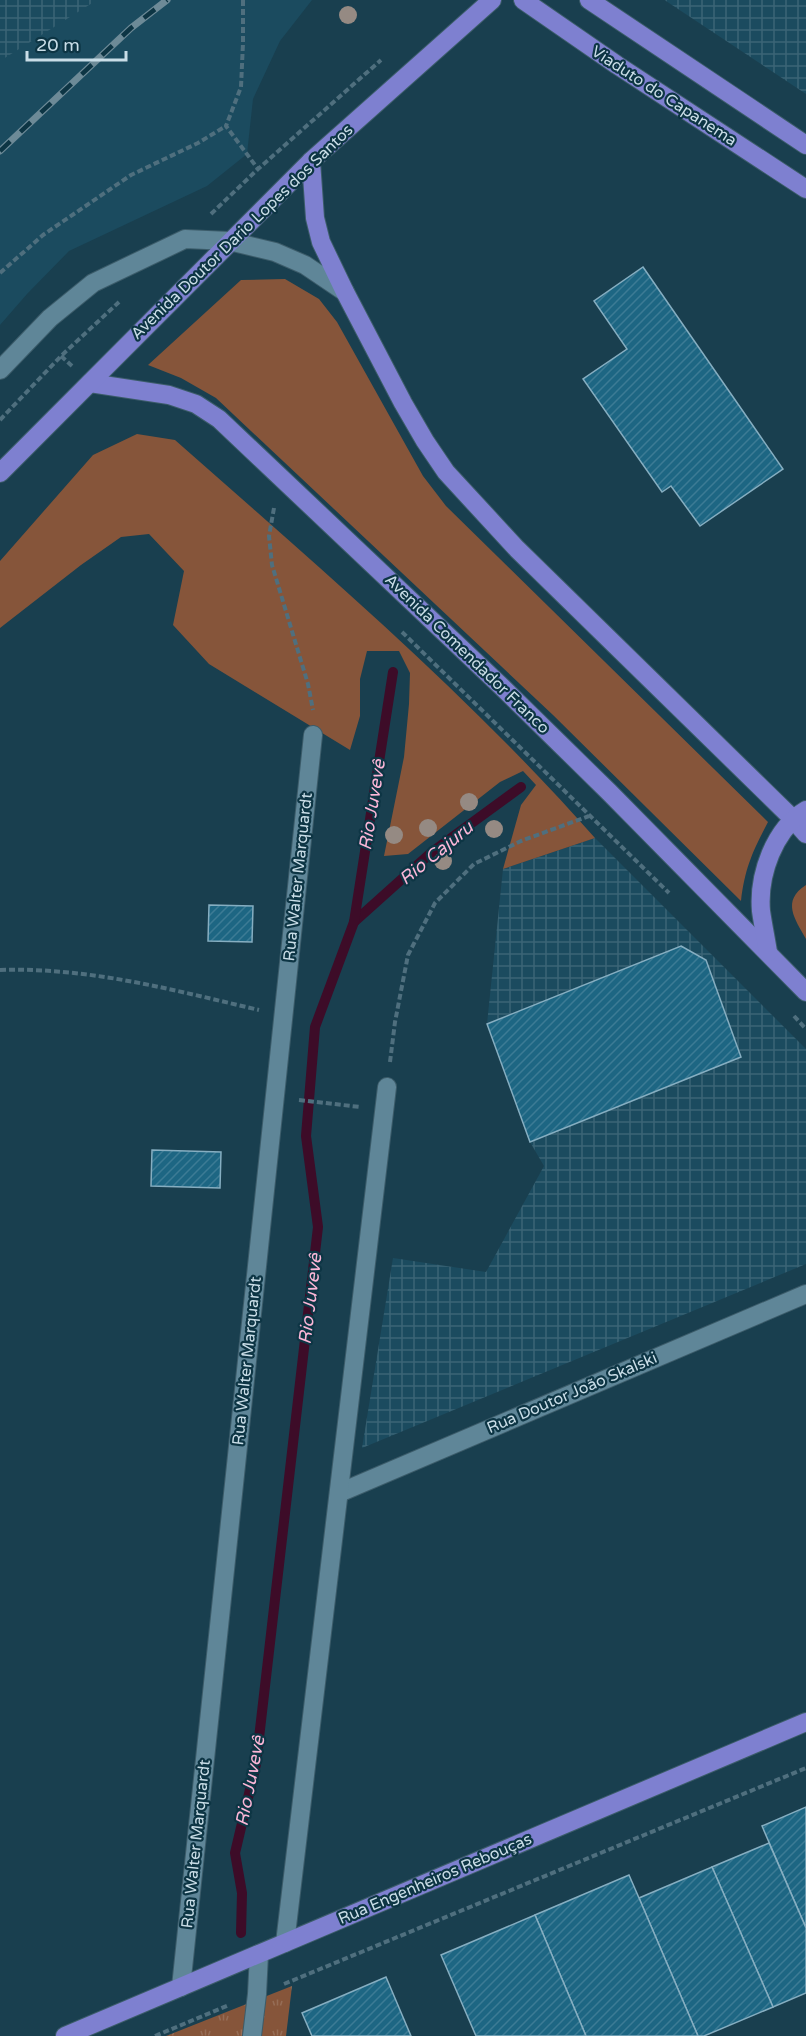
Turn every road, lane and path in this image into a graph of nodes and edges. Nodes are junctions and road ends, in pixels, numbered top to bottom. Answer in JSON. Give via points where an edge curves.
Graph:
{"nodes":[{"id":1,"x":243,"y":0,"type":"edge"},
{"id":2,"x":492,"y":0,"type":"edge"},
{"id":3,"x":523,"y":0,"type":"edge"},
{"id":4,"x":589,"y":0,"type":"edge"},
{"id":5,"x":226,"y":126,"type":"junction"},
{"id":6,"x":806,"y":145,"type":"edge"},
{"id":7,"x":311,"y":162,"type":"junction"},
{"id":8,"x":258,"y":169,"type":"dead end"},
{"id":9,"x":806,"y":189,"type":"edge"},
{"id":10,"x":229,"y":241,"type":"junction"},
{"id":11,"x":0,"y":273,"type":"edge"},
{"id":12,"x":345,"y":292,"type":"junction"},
{"id":13,"x":124,"y":296,"type":"dead end"},
{"id":14,"x":0,"y":370,"type":"edge"},
{"id":15,"x":90,"y":383,"type":"junction"},
{"id":16,"x":0,"y":420,"type":"edge"},
{"id":17,"x":0,"y":473,"type":"edge"},
{"id":18,"x":282,"y":514,"type":"dead end"},
{"id":19,"x":402,"y":632,"type":"dead end"},
{"id":20,"x":313,"y":735,"type":"joint"},
{"id":21,"x":799,"y":814,"type":"edge"},
{"id":22,"x":589,"y":816,"type":"junction"},
{"id":23,"x":806,"y":834,"type":"edge"},
{"id":24,"x":672,"y":897,"type":"dead end"},
{"id":25,"x":768,"y":952,"type":"junction"},
{"id":26,"x":0,"y":970,"type":"edge"},
{"id":27,"x":806,"y":992,"type":"edge"},
{"id":28,"x":789,"y":1012,"type":"dead end"},
{"id":29,"x":284,"y":1016,"type":"junction"},
{"id":30,"x":806,"y":1029,"type":"edge"},
{"id":31,"x":387,"y":1087,"type":"joint"},
{"id":32,"x":308,"y":1101,"type":"dead end"},
{"id":33,"x":347,"y":1106,"type":"dead end"},
{"id":34,"x":806,"y":1294,"type":"edge"},
{"id":35,"x":339,"y":1493,"type":"junction"},
{"id":36,"x":806,"y":1722,"type":"edge"},
{"id":37,"x":806,"y":1768,"type":"edge"},
{"id":38,"x":285,"y":1943,"type":"junction"},
{"id":39,"x":259,"y":1954,"type":"junction"},
{"id":40,"x":285,"y":1983,"type":"dead end"},
{"id":41,"x":182,"y":1987,"type":"junction"},
{"id":42,"x":229,"y":2005,"type":"dead end"},
{"id":43,"x":65,"y":2036,"type":"edge"},
{"id":44,"x":155,"y":2036,"type":"edge"},
{"id":45,"x":252,"y":2036,"type":"edge"}],
"edges":[{"from":1,"to":5,"type":"path","via":[[241,87]]},
{"from":2,"to":7,"type":"main road","name":"Avenida Doutor Dario Lopes dos Santos"},
{"from":3,"to":9,"type":"main road","name":"Viaduto do Capanema"},
{"from":4,"to":6,"type":"main road"},
{"from":5,"to":8,"type":"path"},
{"from":5,"to":11,"type":"path","via":[[131,175],[43,235]]},
{"from":7,"to":10,"type":"main road","name":"Avenida Doutor Dario Lopes dos Santos"},
{"from":7,"to":12,"type":"main road","via":[[321,242]]},
{"from":10,"to":12,"type":"street","via":[[275,252],[305,265]]},
{"from":10,"to":14,"type":"street","via":[[185,239],[93,283],[50,318]]},
{"from":10,"to":15,"type":"main road","name":"Avenida Doutor Dario Lopes dos Santos"},
{"from":12,"to":21,"type":"main road","via":[[403,403],[446,472],[517,549]]},
{"from":13,"to":16,"type":"path"},
{"from":15,"to":17,"type":"main road","name":"Avenida Doutor Dario Lopes dos Santos"},
{"from":15,"to":25,"type":"main road","name":"Avenida Comendador Franco","via":[[170,394],[219,419],[502,687]]},
{"from":18,"to":20,"type":"path","via":[[274,506],[269,536],[272,565],[308,684]]},
{"from":19,"to":22,"type":"path"},
{"from":20,"to":29,"type":"street","name":"Rua Walter Marquardt"},
{"from":21,"to":23,"type":"main road"},
{"from":21,"to":25,"type":"main road","via":[[768,859],[761,911]]},
{"from":22,"to":24,"type":"path"},
{"from":22,"to":31,"type":"path","via":[[521,841],[474,864],[435,903],[408,955]]},
{"from":25,"to":27,"type":"main road","name":"Avenida Comendador Franco"},
{"from":26,"to":29,"type":"path","via":[[73,972],[137,981]]},
{"from":28,"to":30,"type":"path"},
{"from":29,"to":41,"type":"street","name":"Rua Walter Marquardt"},
{"from":31,"to":35,"type":"street"},
{"from":32,"to":33,"type":"path"},
{"from":34,"to":35,"type":"street","name":"Rua Doutor João Skalski"},
{"from":35,"to":38,"type":"street"},
{"from":36,"to":38,"type":"main road","name":"Rua Engenheiros Rebouças"},
{"from":37,"to":40,"type":"path"},
{"from":38,"to":39,"type":"main road","name":"Rua Engenheiros Rebouças"},
{"from":39,"to":41,"type":"main road","name":"Rua Engenheiros Rebouças"},
{"from":39,"to":45,"type":"street"},
{"from":41,"to":43,"type":"main road","name":"Rua Engenheiros Rebouças"},
{"from":42,"to":44,"type":"path"}]}
